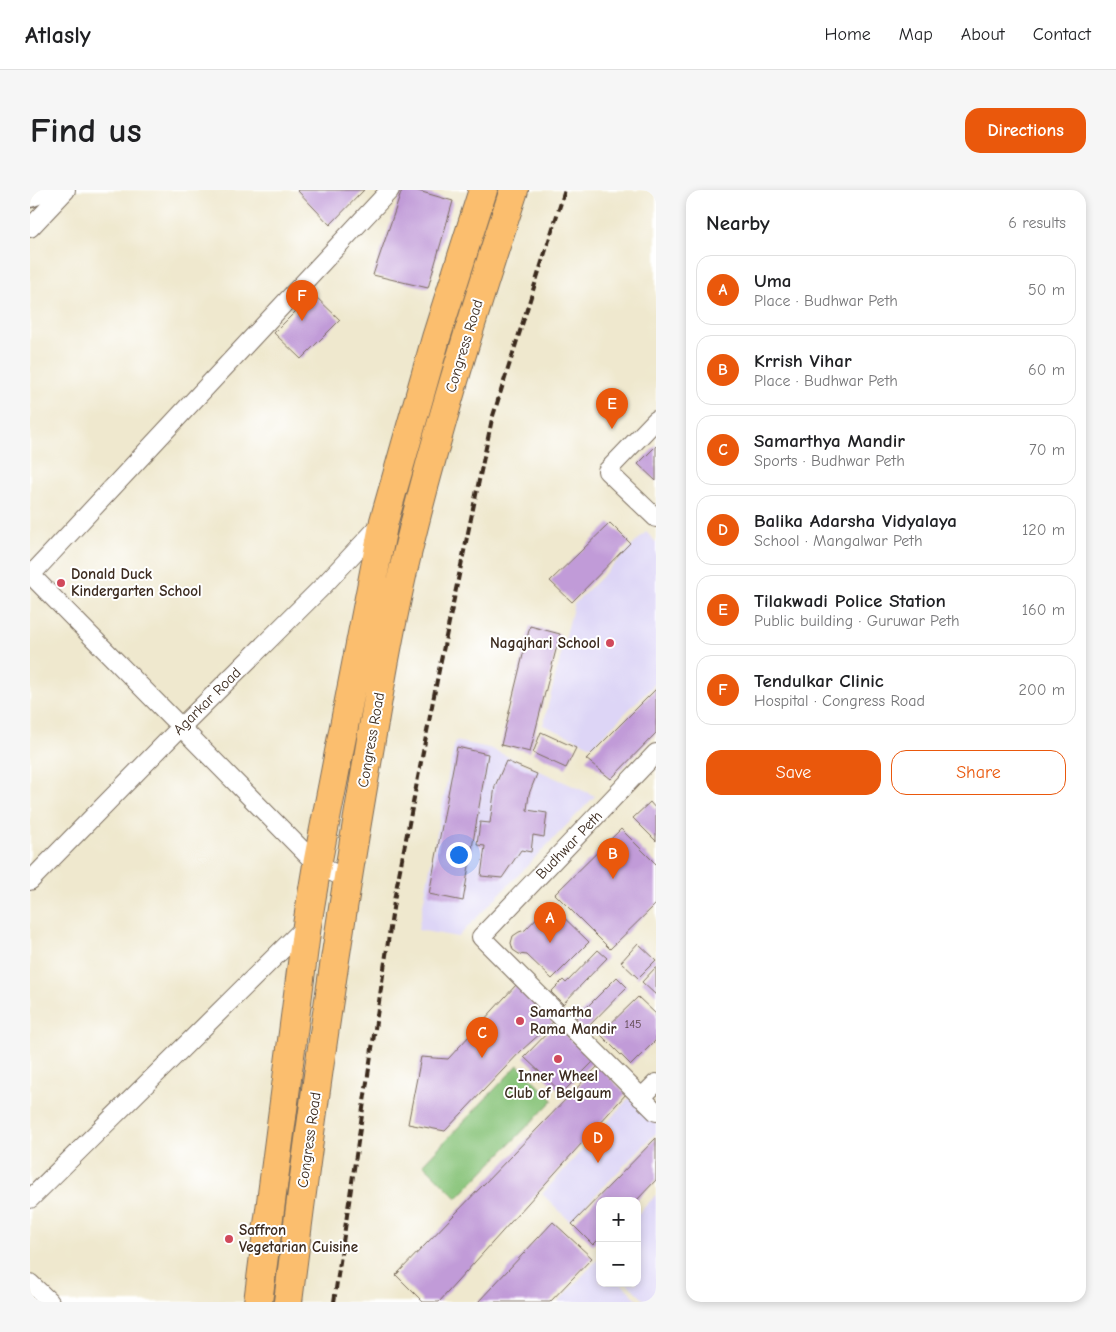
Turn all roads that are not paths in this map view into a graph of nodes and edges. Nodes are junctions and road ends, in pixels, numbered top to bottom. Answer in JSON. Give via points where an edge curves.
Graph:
{"nodes":[{"id":1,"x":46,"y":190,"type":"edge"},
{"id":2,"x":66,"y":190,"type":"edge"},
{"id":3,"x":390,"y":190,"type":"edge"},
{"id":4,"x":483,"y":190,"type":"edge"},
{"id":5,"x":514,"y":190,"type":"edge"},
{"id":6,"x":30,"y":196,"type":"edge"},
{"id":7,"x":30,"y":228,"type":"edge"},
{"id":8,"x":656,"y":420,"type":"edge"},
{"id":9,"x":656,"y":518,"type":"edge"},
{"id":10,"x":384,"y":521,"type":"junction"},
{"id":11,"x":30,"y":575,"type":"edge"},
{"id":12,"x":180,"y":728,"type":"junction"},
{"id":13,"x":656,"y":754,"type":"edge"},
{"id":14,"x":316,"y":865,"type":"junction"},
{"id":15,"x":347,"y":879,"type":"junction"},
{"id":16,"x":30,"y":881,"type":"edge"},
{"id":17,"x":307,"y":926,"type":"junction"},
{"id":18,"x":656,"y":1083,"type":"edge"},
{"id":19,"x":641,"y":1098,"type":"junction"},
{"id":20,"x":656,"y":1112,"type":"edge"},
{"id":21,"x":30,"y":1199,"type":"edge"},
{"id":22,"x":30,"y":1283,"type":"edge"},
{"id":23,"x":255,"y":1298,"type":"edge"},
{"id":24,"x":50,"y":1302,"type":"edge"},
{"id":25,"x":288,"y":1302,"type":"edge"}],
"edges":[{"from":1,"to":6,"type":"street"},
{"from":2,"to":7,"type":"street"},
{"from":3,"to":11,"type":"street"},
{"from":4,"to":10,"type":"highway","name":"Congress Road"},
{"from":5,"to":15,"type":"highway","name":"Congress Road","via":[[454,375],[408,547]]},
{"from":8,"to":9,"type":"street","via":[[607,471]]},
{"from":10,"to":12,"type":"street","name":"Agarkar Road"},
{"from":10,"to":14,"type":"highway","name":"Congress Road"},
{"from":11,"to":12,"type":"street"},
{"from":12,"to":14,"type":"street"},
{"from":12,"to":16,"type":"street","name":"Agarkar Road"},
{"from":13,"to":19,"type":"street","name":"Budhwar Peth","via":[[481,937]]},
{"from":14,"to":15,"type":"street"},
{"from":14,"to":17,"type":"highway","name":"Congress Road"},
{"from":15,"to":25,"type":"highway","name":"Congress Road"},
{"from":17,"to":21,"type":"street"},
{"from":17,"to":23,"type":"highway","name":"Congress Road"},
{"from":18,"to":19,"type":"street"},
{"from":19,"to":20,"type":"street"},
{"from":22,"to":24,"type":"street"}]}
